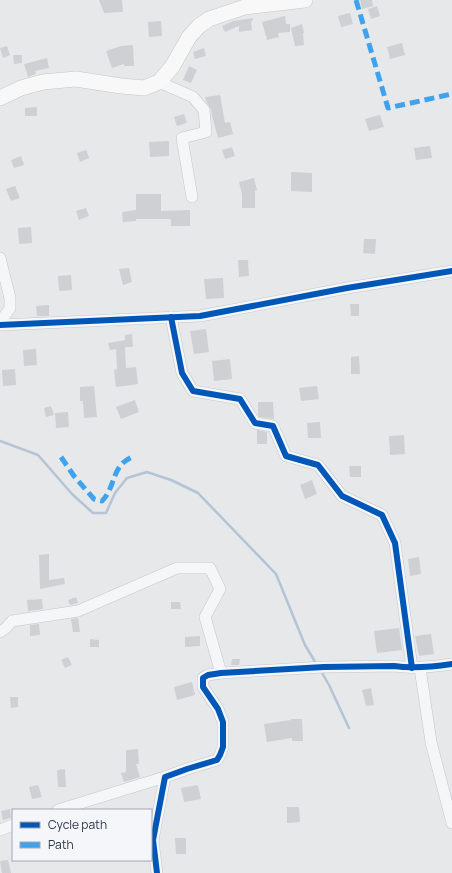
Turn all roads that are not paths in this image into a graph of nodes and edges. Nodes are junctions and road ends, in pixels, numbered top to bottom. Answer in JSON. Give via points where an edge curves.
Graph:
{"nodes":[{"id":1,"x":305,"y":0,"type":"edge"},
{"id":2,"x":159,"y":82,"type":"junction"},
{"id":3,"x":0,"y":98,"type":"edge"},
{"id":4,"x":192,"y":197,"type":"dead end"},
{"id":5,"x":0,"y":258,"type":"edge"},
{"id":6,"x":452,"y":272,"type":"edge"},
{"id":7,"x":172,"y":317,"type":"junction"},
{"id":8,"x":0,"y":324,"type":"edge"},
{"id":9,"x":0,"y":632,"type":"edge"},
{"id":10,"x":452,"y":664,"type":"edge"},
{"id":11,"x":416,"y":668,"type":"junction"},
{"id":12,"x":221,"y":673,"type":"junction"},
{"id":13,"x":164,"y":778,"type":"junction"},
{"id":14,"x":61,"y":809,"type":"edge"},
{"id":15,"x":452,"y":823,"type":"edge"},
{"id":16,"x":12,"y":825,"type":"edge"},
{"id":17,"x":0,"y":830,"type":"edge"},
{"id":18,"x":157,"y":873,"type":"edge"}],
"edges":[{"from":1,"to":2,"type":"street","via":[[245,7],[210,19],[189,36],[172,67]]},
{"from":2,"to":3,"type":"street","via":[[144,88],[76,79],[43,82],[20,88]]},
{"from":2,"to":4,"type":"street","via":[[193,97],[204,110],[206,132],[182,138]]},
{"from":5,"to":8,"type":"street","via":[[10,298],[10,308]]},
{"from":6,"to":7,"type":"street","via":[[347,288],[200,316]]},
{"from":7,"to":8,"type":"street"},
{"from":7,"to":11,"type":"street","via":[[182,373],[193,391],[240,399],[255,423],[272,426],[286,456],[318,465],[342,496],[382,515],[395,543]]},
{"from":9,"to":12,"type":"street","via":[[12,621],[78,611],[177,568],[210,568],[220,589],[205,617]]},
{"from":10,"to":11,"type":"street"},
{"from":11,"to":12,"type":"street","via":[[324,667]]},
{"from":11,"to":15,"type":"street","via":[[431,742]]},
{"from":12,"to":13,"type":"street","via":[[208,675],[203,678],[202,683],[223,722],[223,747],[220,755],[217,760],[187,768]]},
{"from":13,"to":14,"type":"street"},
{"from":13,"to":18,"type":"street","via":[[153,840]]},
{"from":16,"to":17,"type":"street"}]}
